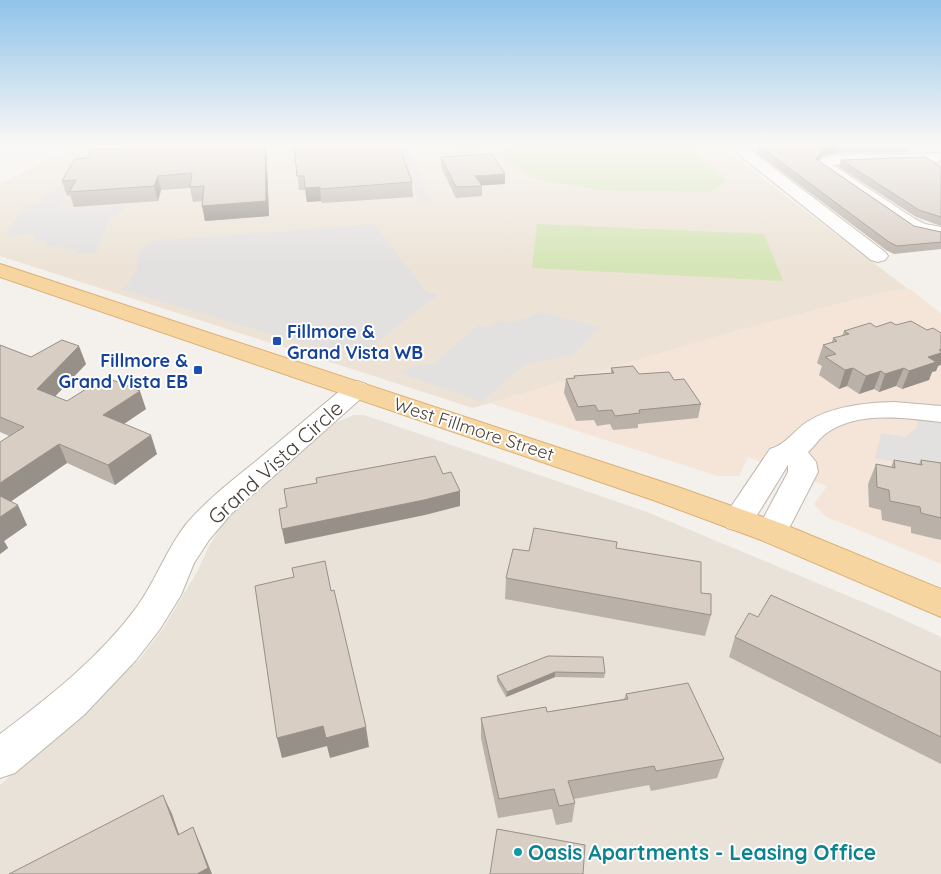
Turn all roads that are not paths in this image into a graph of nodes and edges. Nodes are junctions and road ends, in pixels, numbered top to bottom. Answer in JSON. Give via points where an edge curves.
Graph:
{"nodes":[{"id":1,"x":787,"y":186,"type":"edge"},
{"id":2,"x":854,"y":186,"type":"edge"},
{"id":3,"x":941,"y":233,"type":"edge"},
{"id":4,"x":878,"y":256,"type":"dead end"},
{"id":5,"x":0,"y":270,"type":"edge"},
{"id":6,"x":357,"y":389,"type":"junction"},
{"id":7,"x":941,"y":414,"type":"edge"},
{"id":8,"x":792,"y":453,"type":"junction"},
{"id":9,"x":738,"y":520,"type":"junction"},
{"id":10,"x":772,"y":532,"type":"junction"},
{"id":11,"x":941,"y":604,"type":"edge"},
{"id":12,"x":0,"y":759,"type":"edge"}],
"edges":[{"from":1,"to":4,"type":"street"},
{"from":2,"to":3,"type":"street","via":[[909,223]]},
{"from":5,"to":6,"type":"main road","name":"West Fillmore Street"},
{"from":6,"to":9,"type":"main road","name":"West Fillmore Street"},
{"from":6,"to":12,"type":"street","name":"Grand Vista Circle","via":[[220,507],[179,560],[164,595],[124,649],[70,703]]},
{"from":7,"to":8,"type":"street","via":[[912,410],[858,413],[816,429]]},
{"from":8,"to":9,"type":"street","via":[[780,455]]},
{"from":8,"to":10,"type":"street","via":[[802,462],[803,472]]},
{"from":9,"to":10,"type":"main road","name":"West Fillmore Street"},
{"from":10,"to":11,"type":"main road","name":"West Fillmore Street"}]}
